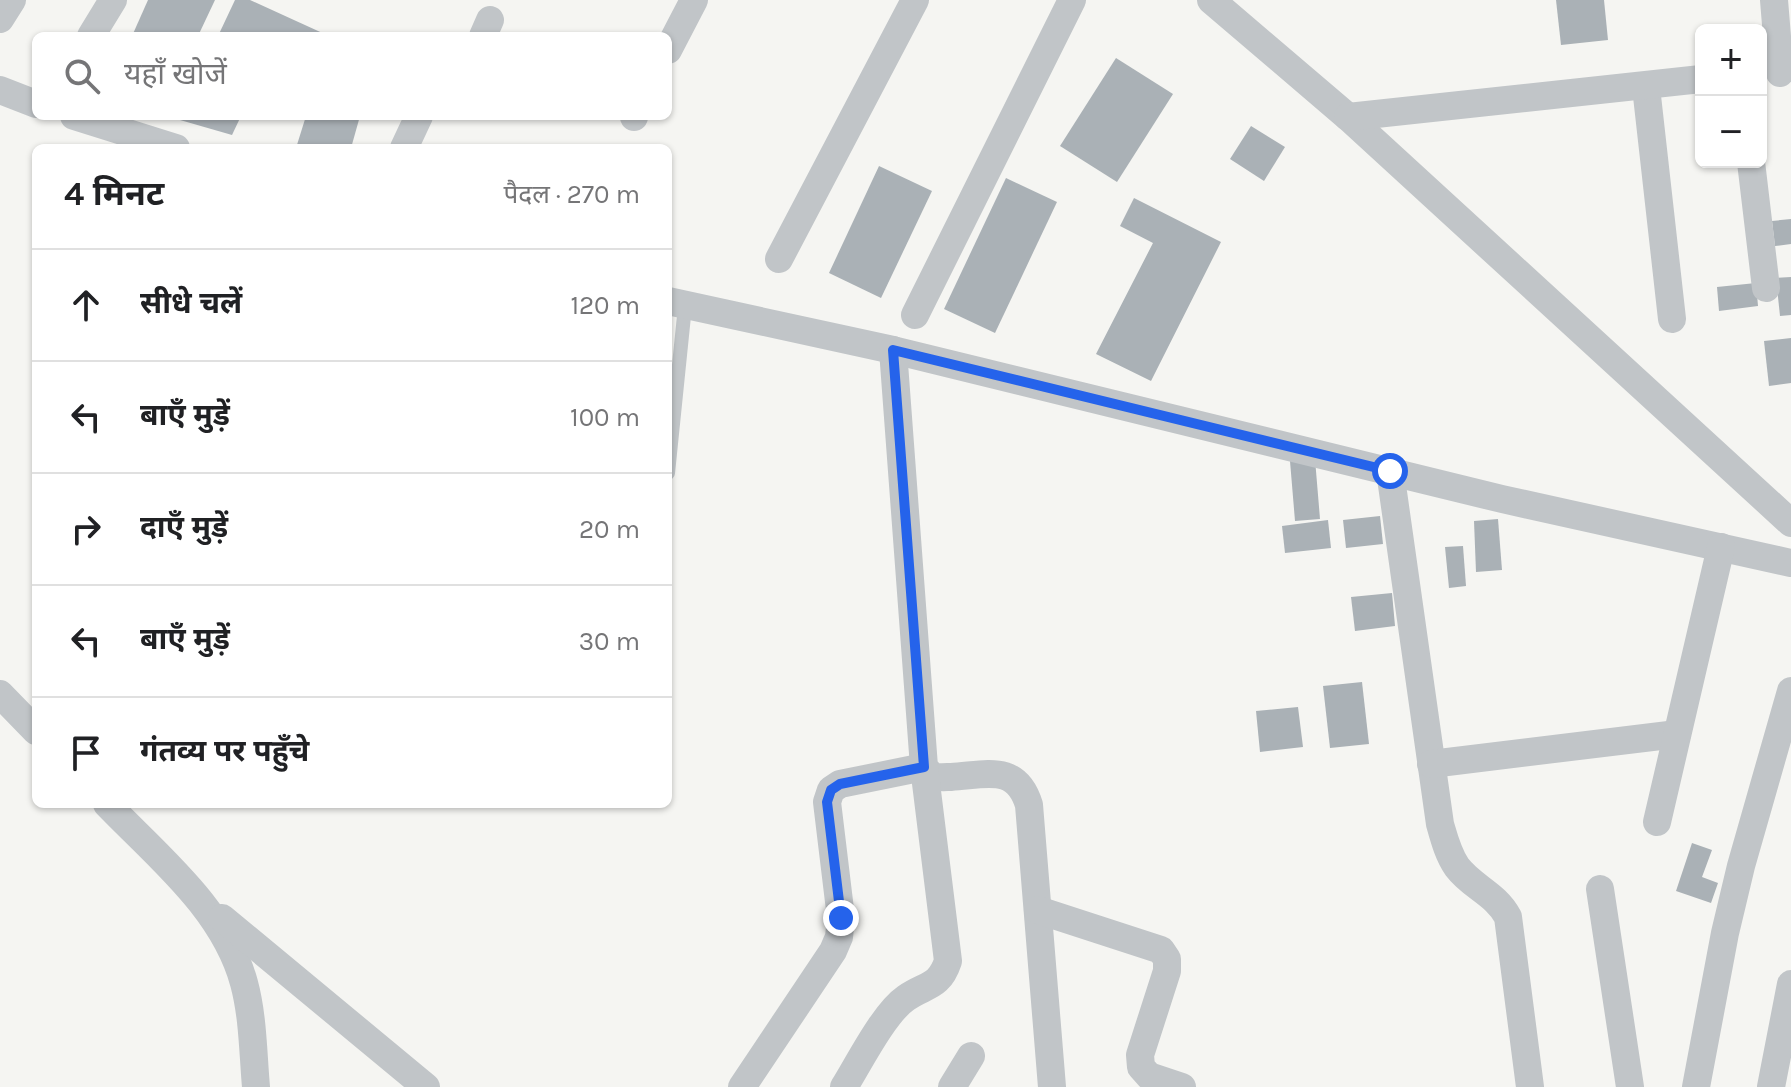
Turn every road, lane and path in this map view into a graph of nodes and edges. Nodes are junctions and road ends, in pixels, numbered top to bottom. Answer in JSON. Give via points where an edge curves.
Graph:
{"nodes":[{"id":1,"x":12,"y":0,"type":"edge"},
{"id":2,"x":113,"y":0,"type":"edge"},
{"id":3,"x":694,"y":0,"type":"edge"},
{"id":4,"x":915,"y":0,"type":"edge"},
{"id":5,"x":1072,"y":0,"type":"edge"},
{"id":6,"x":1211,"y":0,"type":"edge"},
{"id":7,"x":1774,"y":0,"type":"edge"},
{"id":8,"x":0,"y":19,"type":"edge"},
{"id":9,"x":93,"y":32,"type":"edge"},
{"id":10,"x":672,"y":42,"type":"edge"},
{"id":11,"x":1777,"y":73,"type":"edge"},
{"id":12,"x":1695,"y":80,"type":"edge"},
{"id":13,"x":1646,"y":87,"type":"junction"},
{"id":14,"x":0,"y":90,"type":"edge"},
{"id":15,"x":32,"y":102,"type":"edge"},
{"id":16,"x":1348,"y":117,"type":"junction"},
{"id":17,"x":87,"y":120,"type":"edge"},
{"id":18,"x":417,"y":120,"type":"edge"},
{"id":19,"x":163,"y":144,"type":"edge"},
{"id":20,"x":406,"y":144,"type":"edge"},
{"id":21,"x":1752,"y":168,"type":"edge"},
{"id":22,"x":779,"y":259,"type":"dead end"},
{"id":23,"x":1766,"y":288,"type":"dead end"},
{"id":24,"x":676,"y":304,"type":"edge"},
{"id":25,"x":915,"y":315,"type":"dead end"},
{"id":26,"x":1672,"y":319,"type":"dead end"},
{"id":27,"x":893,"y":350,"type":"junction"},
{"id":28,"x":672,"y":388,"type":"edge"},
{"id":29,"x":1390,"y":471,"type":"junction"},
{"id":30,"x":1791,"y":523,"type":"edge"},
{"id":31,"x":1721,"y":547,"type":"junction"},
{"id":32,"x":1791,"y":563,"type":"edge"},
{"id":33,"x":1791,"y":691,"type":"edge"},
{"id":34,"x":0,"y":694,"type":"edge"},
{"id":35,"x":32,"y":727,"type":"edge"},
{"id":36,"x":1677,"y":734,"type":"junction"},
{"id":37,"x":1431,"y":764,"type":"junction"},
{"id":38,"x":924,"y":767,"type":"junction"},
{"id":39,"x":111,"y":808,"type":"edge"},
{"id":40,"x":1657,"y":822,"type":"dead end"},
{"id":41,"x":1600,"y":889,"type":"dead end"},
{"id":42,"x":202,"y":903,"type":"junction"},
{"id":43,"x":1038,"y":910,"type":"junction"},
{"id":44,"x":1791,"y":984,"type":"edge"},
{"id":45,"x":971,"y":1056,"type":"dead end"},
{"id":46,"x":256,"y":1087,"type":"edge"},
{"id":47,"x":426,"y":1087,"type":"edge"},
{"id":48,"x":742,"y":1087,"type":"edge"},
{"id":49,"x":844,"y":1087,"type":"edge"},
{"id":50,"x":952,"y":1087,"type":"edge"},
{"id":51,"x":1052,"y":1087,"type":"edge"},
{"id":52,"x":1182,"y":1087,"type":"edge"},
{"id":53,"x":1530,"y":1087,"type":"edge"},
{"id":54,"x":1630,"y":1087,"type":"edge"},
{"id":55,"x":1696,"y":1087,"type":"edge"},
{"id":56,"x":1771,"y":1087,"type":"edge"}],
"edges":[{"from":1,"to":8,"type":"street"},
{"from":2,"to":9,"type":"street"},
{"from":3,"to":10,"type":"street"},
{"from":4,"to":22,"type":"street"},
{"from":5,"to":25,"type":"street"},
{"from":6,"to":16,"type":"street"},
{"from":7,"to":11,"type":"street"},
{"from":12,"to":13,"type":"street"},
{"from":13,"to":16,"type":"street"},
{"from":13,"to":26,"type":"street"},
{"from":14,"to":15,"type":"street"},
{"from":16,"to":30,"type":"street"},
{"from":17,"to":19,"type":"street"},
{"from":18,"to":20,"type":"street"},
{"from":21,"to":23,"type":"street"},
{"from":24,"to":27,"type":"street"},
{"from":24,"to":28,"type":"lane"},
{"from":27,"to":29,"type":"street"},
{"from":27,"to":38,"type":"street"},
{"from":29,"to":31,"type":"street"},
{"from":29,"to":37,"type":"street"},
{"from":31,"to":32,"type":"street"},
{"from":31,"to":36,"type":"street"},
{"from":33,"to":55,"type":"street","via":[[1741,866]]},
{"from":34,"to":35,"type":"street"},
{"from":36,"to":37,"type":"street"},
{"from":36,"to":40,"type":"street"},
{"from":37,"to":53,"type":"street","via":[[1448,849],[1469,880],[1501,903],[1508,917]]},
{"from":38,"to":43,"type":"street","via":[[933,776],[998,773],[1025,790]]},
{"from":38,"to":48,"type":"street","via":[[831,790],[827,802],[839,937]]},
{"from":38,"to":49,"type":"street","via":[[948,961],[934,984],[893,1009]]},
{"from":39,"to":42,"type":"street"},
{"from":41,"to":54,"type":"street"},
{"from":42,"to":46,"type":"street","via":[[234,954],[245,985]]},
{"from":42,"to":47,"type":"street"},
{"from":43,"to":51,"type":"street"},
{"from":43,"to":52,"type":"street","via":[[1161,950],[1167,971],[1140,1055],[1141,1067],[1149,1076]]},
{"from":44,"to":56,"type":"street"},
{"from":45,"to":50,"type":"street"}]}
